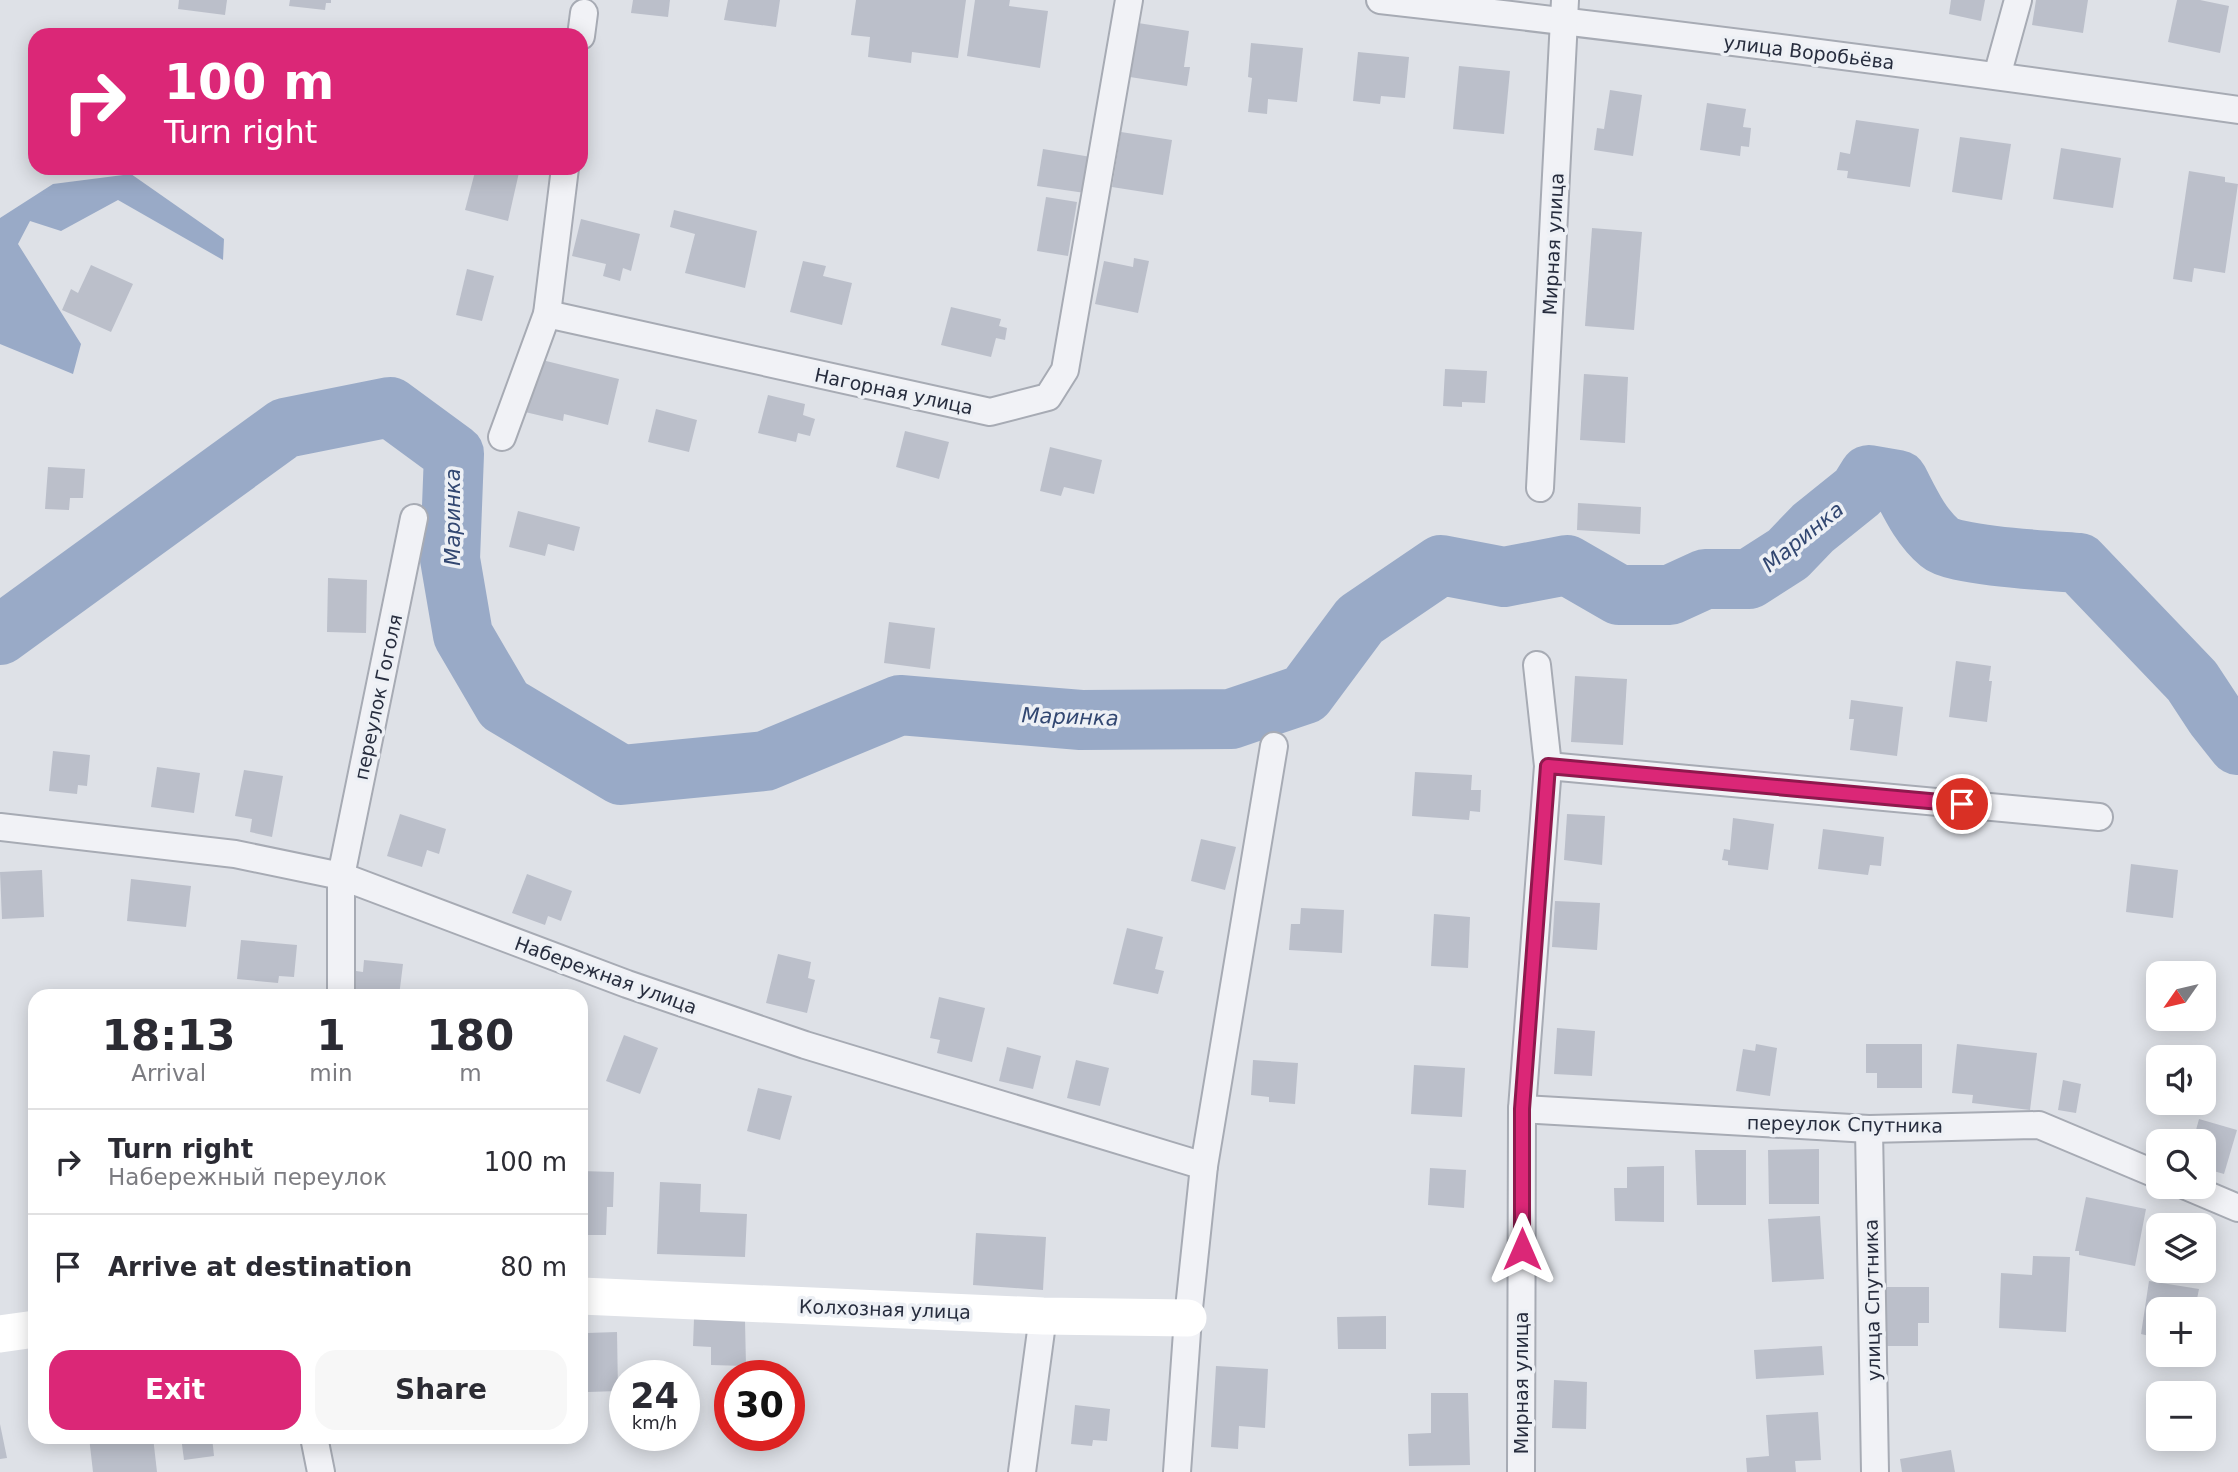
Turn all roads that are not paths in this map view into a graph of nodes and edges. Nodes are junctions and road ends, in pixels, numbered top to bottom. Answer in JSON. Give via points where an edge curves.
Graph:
{"nodes":[{"id":1,"x":1129,"y":0,"type":"edge"},
{"id":2,"x":1380,"y":0,"type":"edge"},
{"id":3,"x":2018,"y":0,"type":"edge"},
{"id":4,"x":1565,"y":10,"type":"edge"},
{"id":5,"x":1997,"y":76,"type":"junction"},
{"id":6,"x":2238,"y":110,"type":"edge"},
{"id":7,"x":564,"y":175,"type":"edge"},
{"id":8,"x":547,"y":314,"type":"junction"},
{"id":9,"x":502,"y":437,"type":"dead end"},
{"id":10,"x":1540,"y":488,"type":"dead end"},
{"id":11,"x":414,"y":518,"type":"dead end"},
{"id":12,"x":1537,"y":665,"type":"dead end"},
{"id":13,"x":1274,"y":746,"type":"dead end"},
{"id":14,"x":1548,"y":766,"type":"junction"},
{"id":15,"x":2099,"y":817,"type":"dead end"},
{"id":16,"x":0,"y":827,"type":"edge"},
{"id":17,"x":341,"y":876,"type":"junction"},
{"id":18,"x":341,"y":989,"type":"edge"},
{"id":19,"x":1522,"y":1109,"type":"junction"},
{"id":20,"x":1869,"y":1129,"type":"junction"},
{"id":21,"x":1204,"y":1166,"type":"junction"},
{"id":22,"x":2146,"y":1170,"type":"edge"},
{"id":23,"x":2215,"y":1199,"type":"edge"},
{"id":24,"x":2238,"y":1209,"type":"edge"},
{"id":25,"x":588,"y":1296,"type":"edge"},
{"id":26,"x":1042,"y":1316,"type":"junction"},
{"id":27,"x":1188,"y":1318,"type":"junction"},
{"id":28,"x":28,"y":1330,"type":"edge"},
{"id":29,"x":0,"y":1334,"type":"edge"},
{"id":30,"x":315,"y":1444,"type":"edge"},
{"id":31,"x":321,"y":1472,"type":"edge"},
{"id":32,"x":1022,"y":1472,"type":"edge"},
{"id":33,"x":1177,"y":1472,"type":"edge"},
{"id":34,"x":1521,"y":1472,"type":"edge"},
{"id":35,"x":1875,"y":1472,"type":"edge"}],
"edges":[{"from":1,"to":8,"type":"street","name":"Нагорная улица","via":[[1065,370],[1048,397],[990,412]]},
{"from":2,"to":4,"type":"street","name":"улица Воробьёва"},
{"from":3,"to":5,"type":"street"},
{"from":4,"to":5,"type":"street","name":"улица Воробьёва"},
{"from":4,"to":10,"type":"street","name":"Мирная улица"},
{"from":5,"to":6,"type":"street","name":"улица Воробьёва"},
{"from":7,"to":8,"type":"street"},
{"from":8,"to":9,"type":"street"},
{"from":11,"to":17,"type":"street","name":"переулок Гоголя"},
{"from":12,"to":14,"type":"street","name":"Мирная улица"},
{"from":13,"to":21,"type":"street"},
{"from":14,"to":15,"type":"street"},
{"from":14,"to":19,"type":"street","name":"Мирная улица"},
{"from":16,"to":17,"type":"street","name":"Набережная улица","via":[[235,854]]},
{"from":17,"to":18,"type":"street","name":"переулок Гоголя"},
{"from":17,"to":21,"type":"street","name":"Набережная улица","via":[[627,985],[806,1045]]},
{"from":19,"to":20,"type":"street","name":"переулок Спутника"},
{"from":19,"to":34,"type":"street","name":"Мирная улица"},
{"from":20,"to":22,"type":"street","name":"переулок Спутника","via":[[2039,1125]]},
{"from":20,"to":35,"type":"street","name":"улица Спутника"},
{"from":21,"to":27,"type":"street"},
{"from":23,"to":24,"type":"street"},
{"from":25,"to":26,"type":"street","name":"Колхозная улица"},
{"from":26,"to":27,"type":"street","name":"Колхозная улица"},
{"from":26,"to":32,"type":"street"},
{"from":27,"to":33,"type":"street"},
{"from":28,"to":29,"type":"street"},
{"from":30,"to":31,"type":"street"}]}
